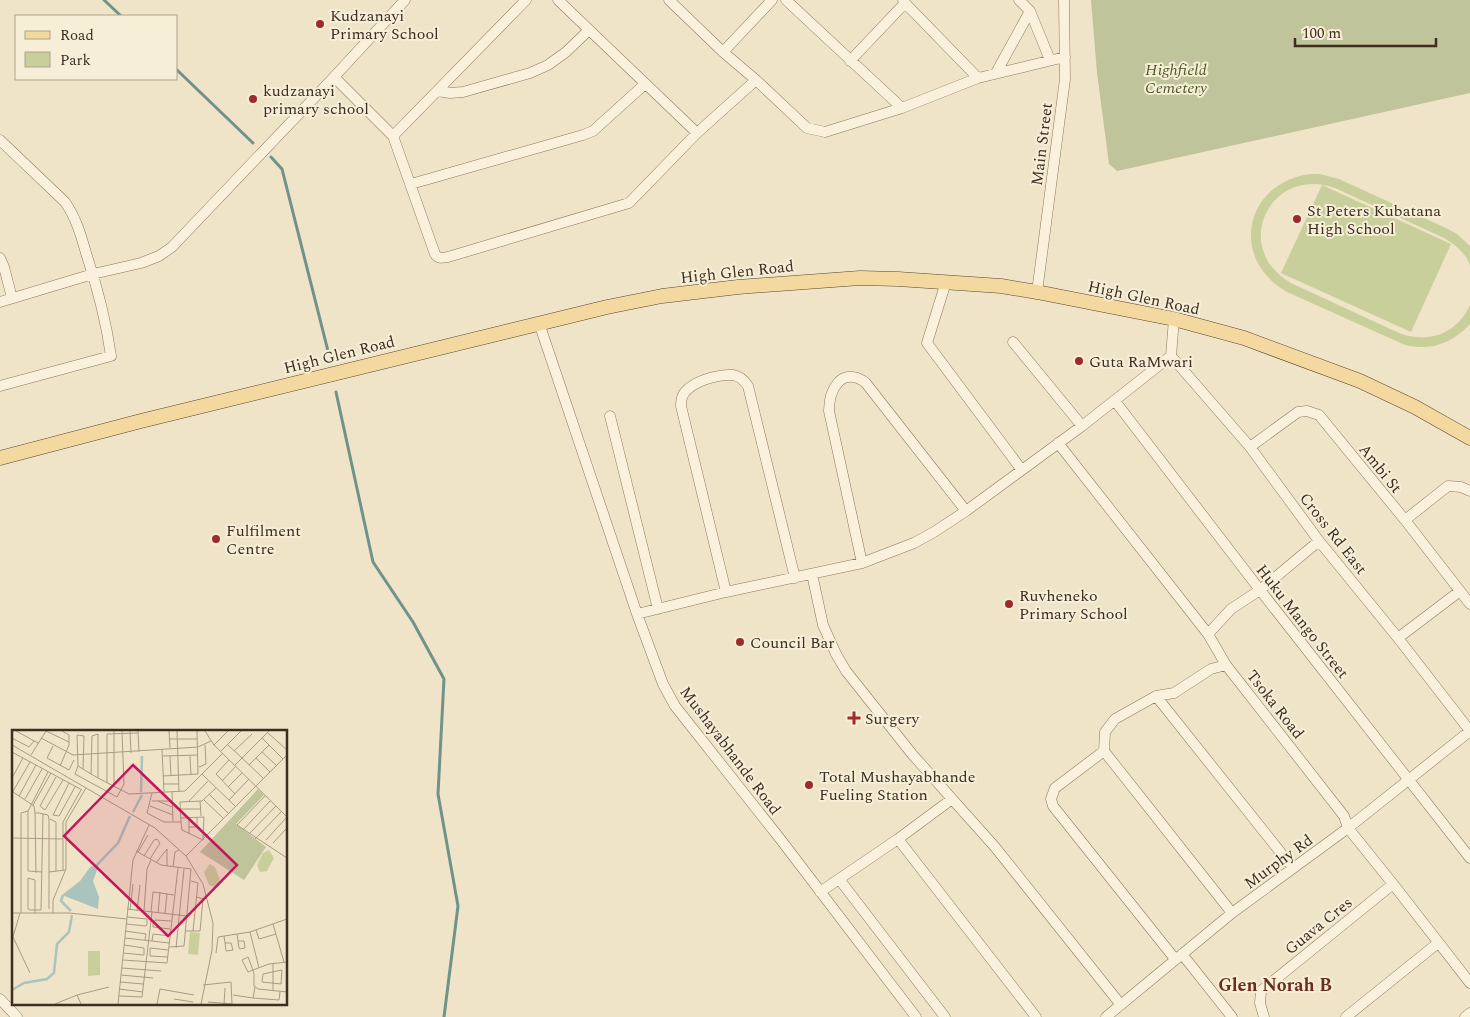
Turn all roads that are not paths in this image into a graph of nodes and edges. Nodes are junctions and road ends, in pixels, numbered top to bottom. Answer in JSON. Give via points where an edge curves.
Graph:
{"nodes":[{"id":1,"x":405,"y":0,"type":"edge"},
{"id":2,"x":526,"y":0,"type":"edge"},
{"id":3,"x":558,"y":0,"type":"edge"},
{"id":4,"x":669,"y":0,"type":"edge"},
{"id":5,"x":772,"y":0,"type":"edge"},
{"id":6,"x":786,"y":0,"type":"edge"},
{"id":7,"x":1019,"y":0,"type":"edge"},
{"id":8,"x":1064,"y":0,"type":"edge"},
{"id":9,"x":904,"y":1,"type":"edge"},
{"id":10,"x":1030,"y":11,"type":"junction"},
{"id":11,"x":589,"y":30,"type":"junction"},
{"id":12,"x":723,"y":52,"type":"junction"},
{"id":13,"x":1064,"y":57,"type":"junction"},
{"id":14,"x":1050,"y":60,"type":"junction"},
{"id":15,"x":850,"y":61,"type":"junction"},
{"id":16,"x":996,"y":74,"type":"junction"},
{"id":17,"x":334,"y":77,"type":"junction"},
{"id":18,"x":978,"y":78,"type":"junction"},
{"id":19,"x":756,"y":80,"type":"junction"},
{"id":20,"x":645,"y":84,"type":"junction"},
{"id":21,"x":438,"y":91,"type":"junction"},
{"id":22,"x":902,"y":108,"type":"junction"},
{"id":23,"x":697,"y":133,"type":"junction"},
{"id":24,"x":393,"y":136,"type":"junction"},
{"id":25,"x":0,"y":140,"type":"edge"},
{"id":26,"x":411,"y":184,"type":"junction"},
{"id":27,"x":0,"y":258,"type":"edge"},
{"id":28,"x":93,"y":274,"type":"junction"},
{"id":29,"x":946,"y":282,"type":"junction"},
{"id":30,"x":1037,"y":292,"type":"junction"},
{"id":31,"x":12,"y":298,"type":"junction"},
{"id":32,"x":0,"y":302,"type":"edge"},
{"id":33,"x":1174,"y":319,"type":"junction"},
{"id":34,"x":539,"y":323,"type":"junction"},
{"id":35,"x":1013,"y":342,"type":"dead end"},
{"id":36,"x":1171,"y":356,"type":"junction"},
{"id":37,"x":0,"y":386,"type":"edge"},
{"id":38,"x":1115,"y":401,"type":"junction"},
{"id":39,"x":610,"y":416,"type":"dead end"},
{"id":40,"x":1082,"y":426,"type":"junction"},
{"id":41,"x":1470,"y":438,"type":"edge"},
{"id":42,"x":1058,"y":443,"type":"junction"},
{"id":43,"x":1250,"y":447,"type":"junction"},
{"id":44,"x":0,"y":458,"type":"edge"},
{"id":45,"x":1021,"y":470,"type":"junction"},
{"id":46,"x":1470,"y":491,"type":"edge"},
{"id":47,"x":966,"y":511,"type":"junction"},
{"id":48,"x":1405,"y":520,"type":"junction"},
{"id":49,"x":1319,"y":541,"type":"junction"},
{"id":50,"x":862,"y":563,"type":"junction"},
{"id":51,"x":812,"y":574,"type":"junction"},
{"id":52,"x":795,"y":578,"type":"junction"},
{"id":53,"x":1260,"y":590,"type":"junction"},
{"id":54,"x":1460,"y":591,"type":"junction"},
{"id":55,"x":726,"y":592,"type":"junction"},
{"id":56,"x":1470,"y":604,"type":"edge"},
{"id":57,"x":658,"y":609,"type":"junction"},
{"id":58,"x":637,"y":614,"type":"junction"},
{"id":59,"x":1208,"y":634,"type":"junction"},
{"id":60,"x":1398,"y":638,"type":"junction"},
{"id":61,"x":1226,"y":664,"type":"junction"},
{"id":62,"x":1156,"y":696,"type":"junction"},
{"id":63,"x":1470,"y":731,"type":"edge"},
{"id":64,"x":1104,"y":751,"type":"junction"},
{"id":65,"x":1409,"y":780,"type":"junction"},
{"id":66,"x":952,"y":799,"type":"junction"},
{"id":67,"x":1348,"y":828,"type":"junction"},
{"id":68,"x":898,"y":839,"type":"junction"},
{"id":69,"x":1470,"y":858,"type":"edge"},
{"id":70,"x":1293,"y":868,"type":"junction"},
{"id":71,"x":839,"y":880,"type":"junction"},
{"id":72,"x":1393,"y":884,"type":"junction"},
{"id":73,"x":820,"y":892,"type":"junction"},
{"id":74,"x":1232,"y":913,"type":"junction"},
{"id":75,"x":1438,"y":944,"type":"junction"},
{"id":76,"x":1179,"y":956,"type":"junction"},
{"id":77,"x":1470,"y":984,"type":"edge"},
{"id":78,"x":0,"y":999,"type":"edge"},
{"id":79,"x":1121,"y":1005,"type":"junction"},
{"id":80,"x":1470,"y":1013,"type":"edge"},
{"id":81,"x":17,"y":1017,"type":"edge"},
{"id":82,"x":916,"y":1017,"type":"edge"},
{"id":83,"x":945,"y":1017,"type":"edge"},
{"id":84,"x":1036,"y":1017,"type":"edge"},
{"id":85,"x":1106,"y":1017,"type":"edge"},
{"id":86,"x":1232,"y":1017,"type":"edge"},
{"id":87,"x":1264,"y":1017,"type":"edge"},
{"id":88,"x":1346,"y":1017,"type":"edge"},
{"id":89,"x":1465,"y":1017,"type":"edge"}],
"edges":[{"from":1,"to":17,"type":"street"},
{"from":2,"to":21,"type":"street"},
{"from":3,"to":11,"type":"street"},
{"from":4,"to":12,"type":"street"},
{"from":5,"to":12,"type":"street"},
{"from":6,"to":15,"type":"street"},
{"from":7,"to":10,"type":"street"},
{"from":8,"to":13,"type":"street","name":"Main Street"},
{"from":9,"to":15,"type":"street"},
{"from":9,"to":18,"type":"street"},
{"from":10,"to":14,"type":"street"},
{"from":10,"to":16,"type":"street"},
{"from":11,"to":20,"type":"street"},
{"from":11,"to":21,"type":"street","via":[[566,52],[530,73],[463,92]]},
{"from":12,"to":19,"type":"street"},
{"from":13,"to":14,"type":"street"},
{"from":13,"to":30,"type":"street","name":"Main Street","via":[[1065,79]]},
{"from":14,"to":16,"type":"street"},
{"from":15,"to":22,"type":"street"},
{"from":16,"to":18,"type":"street"},
{"from":17,"to":24,"type":"street"},
{"from":17,"to":28,"type":"street","via":[[172,247],[141,263]]},
{"from":18,"to":22,"type":"street"},
{"from":19,"to":22,"type":"street","via":[[814,131],[825,132]]},
{"from":19,"to":23,"type":"street"},
{"from":20,"to":23,"type":"street"},
{"from":20,"to":26,"type":"street","via":[[584,136]]},
{"from":21,"to":24,"type":"street"},
{"from":23,"to":26,"type":"street","via":[[629,202],[448,257],[441,258],[435,254]]},
{"from":24,"to":26,"type":"street"},
{"from":25,"to":28,"type":"street","via":[[65,202],[77,222]]},
{"from":27,"to":31,"type":"street"},
{"from":28,"to":31,"type":"street"},
{"from":28,"to":37,"type":"street","via":[[111,356]]},
{"from":29,"to":30,"type":"main road","name":"High Glen Road"},
{"from":29,"to":34,"type":"main road","name":"High Glen Road","via":[[860,278],[738,287],[606,306]]},
{"from":29,"to":45,"type":"street","via":[[927,343]]},
{"from":30,"to":33,"type":"main road","name":"High Glen Road"},
{"from":31,"to":32,"type":"street"},
{"from":33,"to":36,"type":"street"},
{"from":33,"to":41,"type":"main road","name":"High Glen Road","via":[[1244,338],[1360,381]]},
{"from":34,"to":44,"type":"main road","name":"High Glen Road"},
{"from":34,"to":58,"type":"street","name":"Mushayabhande Road"},
{"from":35,"to":40,"type":"street"},
{"from":36,"to":38,"type":"street"},
{"from":36,"to":43,"type":"street","name":"Cross Rd East"},
{"from":38,"to":40,"type":"street"},
{"from":38,"to":53,"type":"street","name":"Huku Mango Street"},
{"from":39,"to":57,"type":"street"},
{"from":40,"to":42,"type":"street"},
{"from":42,"to":45,"type":"street"},
{"from":42,"to":59,"type":"street","name":"Tsoka Road"},
{"from":43,"to":48,"type":"street","name":"Ambi St","via":[[1298,412],[1319,415]]},
{"from":43,"to":49,"type":"street","name":"Cross Rd East"},
{"from":45,"to":47,"type":"street"},
{"from":46,"to":48,"type":"street","via":[[1448,486]]},
{"from":47,"to":50,"type":"street","via":[[914,543]]},
{"from":47,"to":50,"type":"street","via":[[865,382],[850,376],[841,380],[833,389],[829,411]]},
{"from":48,"to":54,"type":"street","name":"Ambi St"},
{"from":49,"to":53,"type":"street"},
{"from":49,"to":60,"type":"street","name":"Cross Rd East"},
{"from":50,"to":51,"type":"street"},
{"from":51,"to":52,"type":"street"},
{"from":51,"to":66,"type":"street","via":[[823,625],[846,671]]},
{"from":52,"to":55,"type":"street"},
{"from":52,"to":55,"type":"street","via":[[748,386],[733,375],[722,376],[687,389],[681,398],[681,406]]},
{"from":53,"to":59,"type":"street","via":[[1231,609]]},
{"from":53,"to":65,"type":"street","name":"Huku Mango Street"},
{"from":54,"to":56,"type":"street","name":"Ambi St"},
{"from":54,"to":60,"type":"street"},
{"from":55,"to":57,"type":"street"},
{"from":57,"to":58,"type":"street"},
{"from":58,"to":73,"type":"street","name":"Mushayabhande Road","via":[[663,684],[675,706]]},
{"from":59,"to":61,"type":"street","name":"Tsoka Road"},
{"from":60,"to":63,"type":"street","name":"Cross Rd East"},
{"from":61,"to":62,"type":"street","via":[[1211,669],[1174,693]]},
{"from":61,"to":67,"type":"street","name":"Tsoka Road","via":[[1344,816]]},
{"from":62,"to":64,"type":"street","via":[[1115,720],[1106,732]]},
{"from":62,"to":70,"type":"street"},
{"from":63,"to":65,"type":"street","name":"Murphy Rd"},
{"from":64,"to":74,"type":"street"},
{"from":64,"to":76,"type":"street","via":[[1055,788],[1052,806]]},
{"from":65,"to":67,"type":"street","name":"Murphy Rd"},
{"from":65,"to":69,"type":"street","name":"Huku Mango Street"},
{"from":66,"to":68,"type":"street"},
{"from":66,"to":79,"type":"street","via":[[995,847]]},
{"from":67,"to":70,"type":"street","name":"Murphy Rd"},
{"from":67,"to":72,"type":"street","name":"Tsoka Road"},
{"from":68,"to":71,"type":"street"},
{"from":68,"to":84,"type":"street"},
{"from":70,"to":74,"type":"street","name":"Murphy Rd"},
{"from":71,"to":73,"type":"street"},
{"from":71,"to":83,"type":"street"},
{"from":72,"to":75,"type":"street","name":"Tsoka Road"},
{"from":72,"to":87,"type":"street","name":"Guava Cres","via":[[1261,990]]},
{"from":73,"to":82,"type":"street","name":"Mushayabhande Road"},
{"from":74,"to":76,"type":"street","name":"Murphy Rd"},
{"from":75,"to":77,"type":"street","name":"Tsoka Road"},
{"from":75,"to":88,"type":"street"},
{"from":76,"to":79,"type":"street","name":"Murphy Rd"},
{"from":76,"to":86,"type":"street"},
{"from":78,"to":81,"type":"street"},
{"from":79,"to":85,"type":"street","name":"Murphy Rd"},
{"from":80,"to":89,"type":"street"}]}
